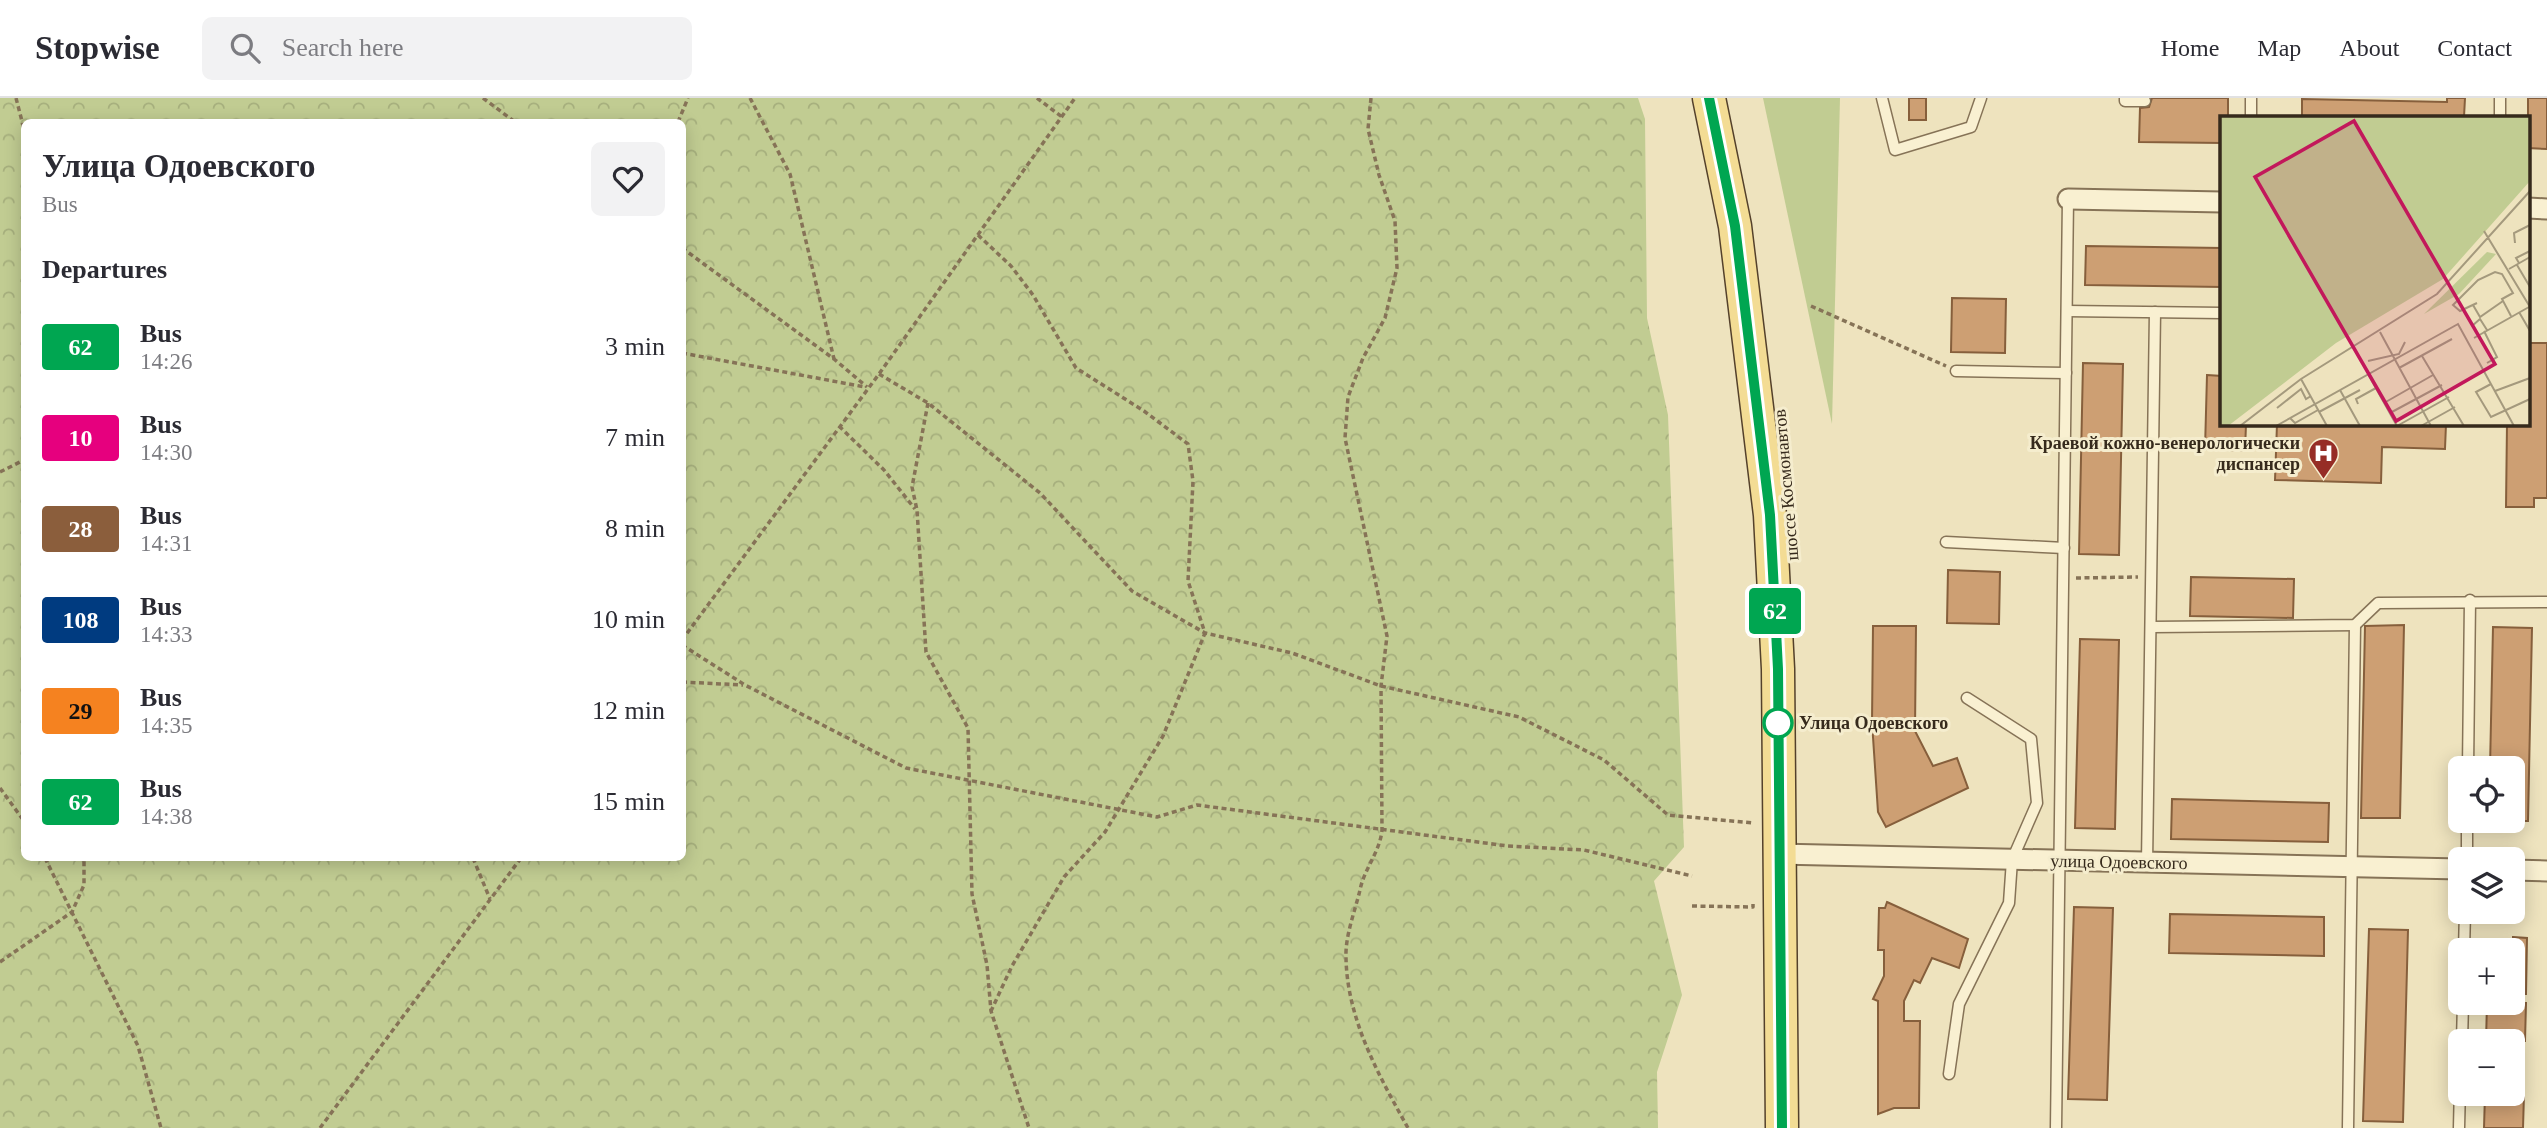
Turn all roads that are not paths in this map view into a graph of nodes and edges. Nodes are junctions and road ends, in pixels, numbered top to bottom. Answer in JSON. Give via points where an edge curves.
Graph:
{"nodes":[{"id":1,"x":1709,"y":98,"type":"edge"},
{"id":2,"x":1729,"y":98,"type":"edge"},
{"id":3,"x":1882,"y":98,"type":"edge"},
{"id":4,"x":1981,"y":98,"type":"edge"},
{"id":5,"x":2125,"y":98,"type":"edge"},
{"id":6,"x":2251,"y":98,"type":"edge"},
{"id":7,"x":2500,"y":98,"type":"edge"},
{"id":8,"x":2145,"y":101,"type":"dead end"},
{"id":9,"x":2251,"y":116,"type":"edge"},
{"id":10,"x":2500,"y":116,"type":"edge"},
{"id":11,"x":2068,"y":199,"type":"joint"},
{"id":12,"x":2220,"y":202,"type":"edge"},
{"id":13,"x":2067,"y":311,"type":"junction"},
{"id":14,"x":2155,"y":312,"type":"junction"},
{"id":15,"x":2220,"y":313,"type":"edge"},
{"id":16,"x":1956,"y":371,"type":"road end"},
{"id":17,"x":2066,"y":373,"type":"junction"},
{"id":18,"x":1946,"y":542,"type":"dead end"},
{"id":19,"x":2064,"y":548,"type":"junction"},
{"id":20,"x":2470,"y":600,"type":"junction"},
{"id":21,"x":2547,"y":602,"type":"edge"},
{"id":22,"x":2356,"y":625,"type":"junction"},
{"id":23,"x":2152,"y":627,"type":"junction"},
{"id":24,"x":1967,"y":698,"type":"dead end"},
{"id":25,"x":2468,"y":756,"type":"edge"},
{"id":26,"x":1788,"y":854,"type":"junction"},
{"id":27,"x":2012,"y":860,"type":"junction"},
{"id":28,"x":2060,"y":861,"type":"junction"},
{"id":29,"x":2147,"y":863,"type":"junction"},
{"id":30,"x":2352,"y":867,"type":"junction"},
{"id":31,"x":2448,"y":869,"type":"edge"},
{"id":32,"x":2525,"y":870,"type":"edge"},
{"id":33,"x":2547,"y":871,"type":"edge"},
{"id":34,"x":1948,"y":1074,"type":"dead end"},
{"id":35,"x":2460,"y":1106,"type":"edge"},
{"id":36,"x":1782,"y":1128,"type":"edge"},
{"id":37,"x":1802,"y":1128,"type":"edge"},
{"id":38,"x":2056,"y":1128,"type":"edge"},
{"id":39,"x":2348,"y":1128,"type":"edge"},
{"id":40,"x":2459,"y":1128,"type":"edge"}],
"edges":[{"from":1,"to":26,"type":"main road","name":"шоссе Космонавтов","via":[[1735,226],[1770,515]]},
{"from":2,"to":26,"type":"main road","name":"шоссе Космонавтов","via":[[1756,223],[1791,516],[1798,670]]},
{"from":3,"to":4,"type":"lane","via":[[1895,150],[1971,127]]},
{"from":5,"to":8,"type":"lane"},
{"from":6,"to":9,"type":"lane"},
{"from":7,"to":10,"type":"lane"},
{"from":11,"to":12,"type":"street"},
{"from":11,"to":13,"type":"lane"},
{"from":13,"to":14,"type":"lane"},
{"from":13,"to":17,"type":"lane"},
{"from":14,"to":15,"type":"lane"},
{"from":14,"to":23,"type":"lane"},
{"from":16,"to":17,"type":"lane"},
{"from":17,"to":19,"type":"lane"},
{"from":18,"to":19,"type":"lane"},
{"from":19,"to":28,"type":"lane"},
{"from":20,"to":21,"type":"lane"},
{"from":20,"to":22,"type":"lane","via":[[2378,603]]},
{"from":20,"to":25,"type":"lane"},
{"from":22,"to":23,"type":"lane"},
{"from":22,"to":30,"type":"lane"},
{"from":23,"to":29,"type":"lane"},
{"from":24,"to":27,"type":"lane","via":[[2031,739],[2037,803]]},
{"from":26,"to":27,"type":"street","name":"улица Одоевского"},
{"from":26,"to":36,"type":"main road","name":"шоссе Космонавтов"},
{"from":26,"to":37,"type":"main road","name":"шоссе Космонавтов"},
{"from":27,"to":28,"type":"street","name":"улица Одоевского"},
{"from":27,"to":34,"type":"lane","via":[[2009,903],[1959,1004]]},
{"from":28,"to":29,"type":"street","name":"улица Одоевского"},
{"from":28,"to":38,"type":"lane"},
{"from":29,"to":30,"type":"street","name":"улица Одоевского"},
{"from":30,"to":31,"type":"street","name":"улица Одоевского"},
{"from":30,"to":39,"type":"lane"},
{"from":32,"to":33,"type":"street"},
{"from":35,"to":40,"type":"lane"}]}
